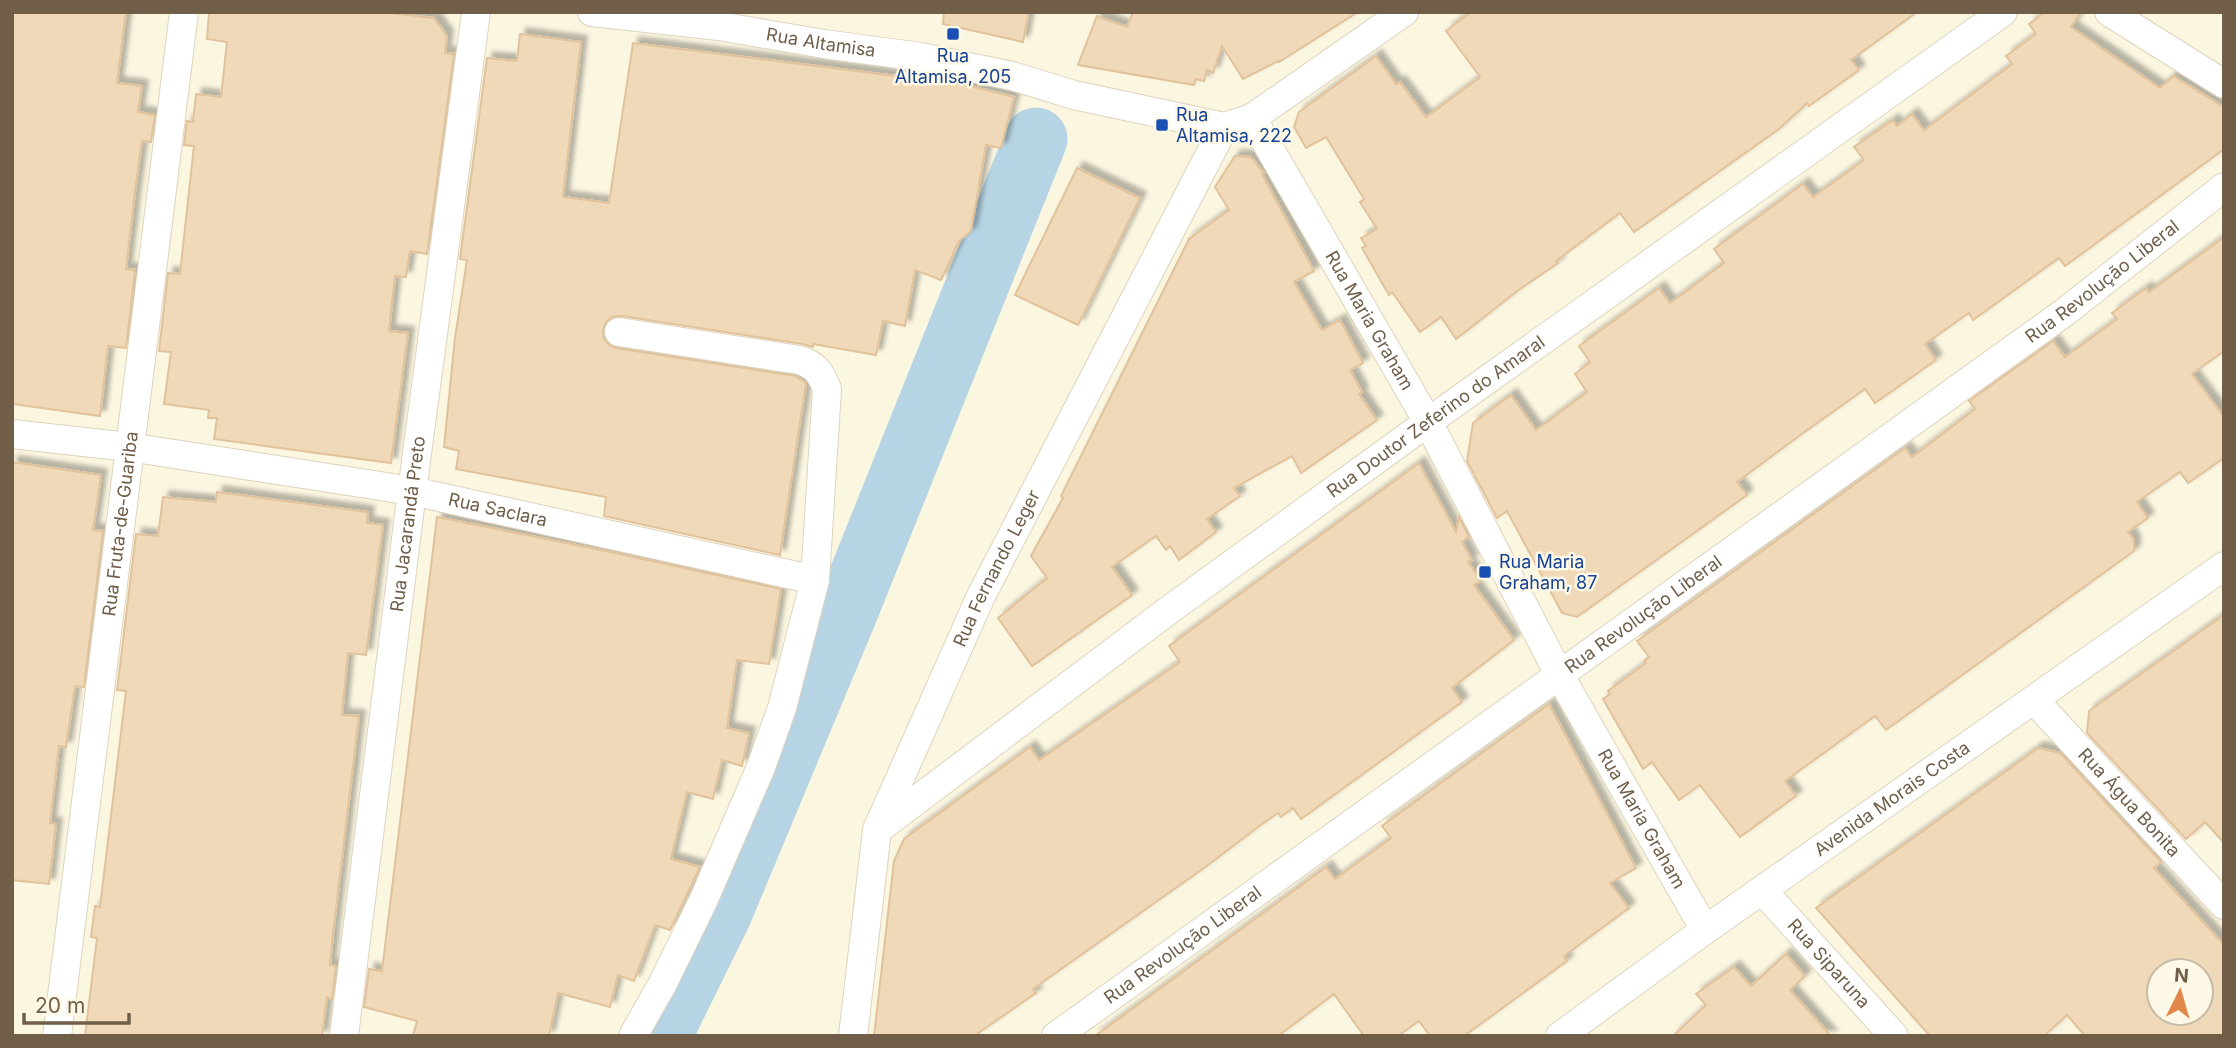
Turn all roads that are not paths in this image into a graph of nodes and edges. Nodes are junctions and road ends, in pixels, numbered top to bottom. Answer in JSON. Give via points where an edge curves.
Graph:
{"nodes":[{"id":1,"x":184,"y":12,"type":"edge"},
{"id":2,"x":476,"y":12,"type":"edge"},
{"id":3,"x":592,"y":12,"type":"edge"},
{"id":4,"x":1404,"y":12,"type":"edge"},
{"id":5,"x":2003,"y":12,"type":"edge"},
{"id":6,"x":2109,"y":12,"type":"edge"},
{"id":7,"x":720,"y":19,"type":"edge"},
{"id":8,"x":2224,"y":84,"type":"edge"},
{"id":9,"x":1252,"y":118,"type":"junction"},
{"id":10,"x":1224,"y":127,"type":"junction"},
{"id":11,"x":2224,"y":187,"type":"edge"},
{"id":12,"x":620,"y":332,"type":"dead end"},
{"id":13,"x":1428,"y":422,"type":"junction"},
{"id":14,"x":12,"y":434,"type":"edge"},
{"id":15,"x":129,"y":447,"type":"junction"},
{"id":16,"x":412,"y":491,"type":"junction"},
{"id":17,"x":2224,"y":566,"type":"edge"},
{"id":18,"x":815,"y":580,"type":"junction"},
{"id":19,"x":1560,"y":676,"type":"junction"},
{"id":20,"x":2034,"y":700,"type":"junction"},
{"id":21,"x":877,"y":830,"type":"junction"},
{"id":22,"x":1763,"y":891,"type":"junction"},
{"id":23,"x":2224,"y":905,"type":"edge"},
{"id":24,"x":1705,"y":930,"type":"junction"},
{"id":25,"x":57,"y":1036,"type":"edge"},
{"id":26,"x":344,"y":1036,"type":"edge"},
{"id":27,"x":634,"y":1036,"type":"edge"},
{"id":28,"x":853,"y":1036,"type":"edge"},
{"id":29,"x":1056,"y":1036,"type":"edge"},
{"id":30,"x":1560,"y":1036,"type":"edge"},
{"id":31,"x":1894,"y":1036,"type":"edge"}],
"edges":[{"from":1,"to":15,"type":"street","name":"Rua Fruta-de-Guariba"},
{"from":2,"to":16,"type":"street","name":"Rua Jacarandá Preto"},
{"from":3,"to":7,"type":"street","name":"Rua Altamisa"},
{"from":4,"to":9,"type":"street"},
{"from":5,"to":13,"type":"street","name":"Rua Doutor Zeferino do Amaral"},
{"from":6,"to":8,"type":"street"},
{"from":7,"to":10,"type":"street","name":"Rua Altamisa","via":[[824,44],[1012,76],[1074,95]]},
{"from":9,"to":10,"type":"street","name":"Rua Altamisa"},
{"from":9,"to":13,"type":"street","name":"Rua Maria Graham"},
{"from":10,"to":21,"type":"street","name":"Rua Fernando Leger","via":[[981,596]]},
{"from":11,"to":19,"type":"street","name":"Rua Revolução Liberal","via":[[2065,312]]},
{"from":12,"to":18,"type":"street","via":[[799,360],[813,364],[821,374],[827,389]]},
{"from":13,"to":19,"type":"street","name":"Rua Maria Graham"},
{"from":13,"to":21,"type":"street","name":"Rua Doutor Zeferino do Amaral"},
{"from":14,"to":15,"type":"street","name":"Rua Saclara"},
{"from":15,"to":16,"type":"street","name":"Rua Saclara"},
{"from":15,"to":25,"type":"street","name":"Rua Fruta-de-Guariba"},
{"from":16,"to":18,"type":"street","name":"Rua Saclara"},
{"from":16,"to":26,"type":"street","name":"Rua Jacarandá Preto"},
{"from":17,"to":20,"type":"street","name":"Avenida Morais Costa"},
{"from":18,"to":27,"type":"street","via":[[782,708],[761,767],[704,899]]},
{"from":19,"to":24,"type":"street","name":"Rua Maria Graham"},
{"from":19,"to":29,"type":"street","name":"Rua Revolução Liberal"},
{"from":20,"to":22,"type":"street","name":"Avenida Morais Costa"},
{"from":20,"to":23,"type":"street","name":"Rua Água Bonita"},
{"from":21,"to":28,"type":"street","name":"Rua Fernando Leger"},
{"from":22,"to":24,"type":"street","name":"Avenida Morais Costa"},
{"from":22,"to":31,"type":"street","name":"Rua Siparuna"},
{"from":24,"to":30,"type":"street","name":"Avenida Morais Costa"}]}
